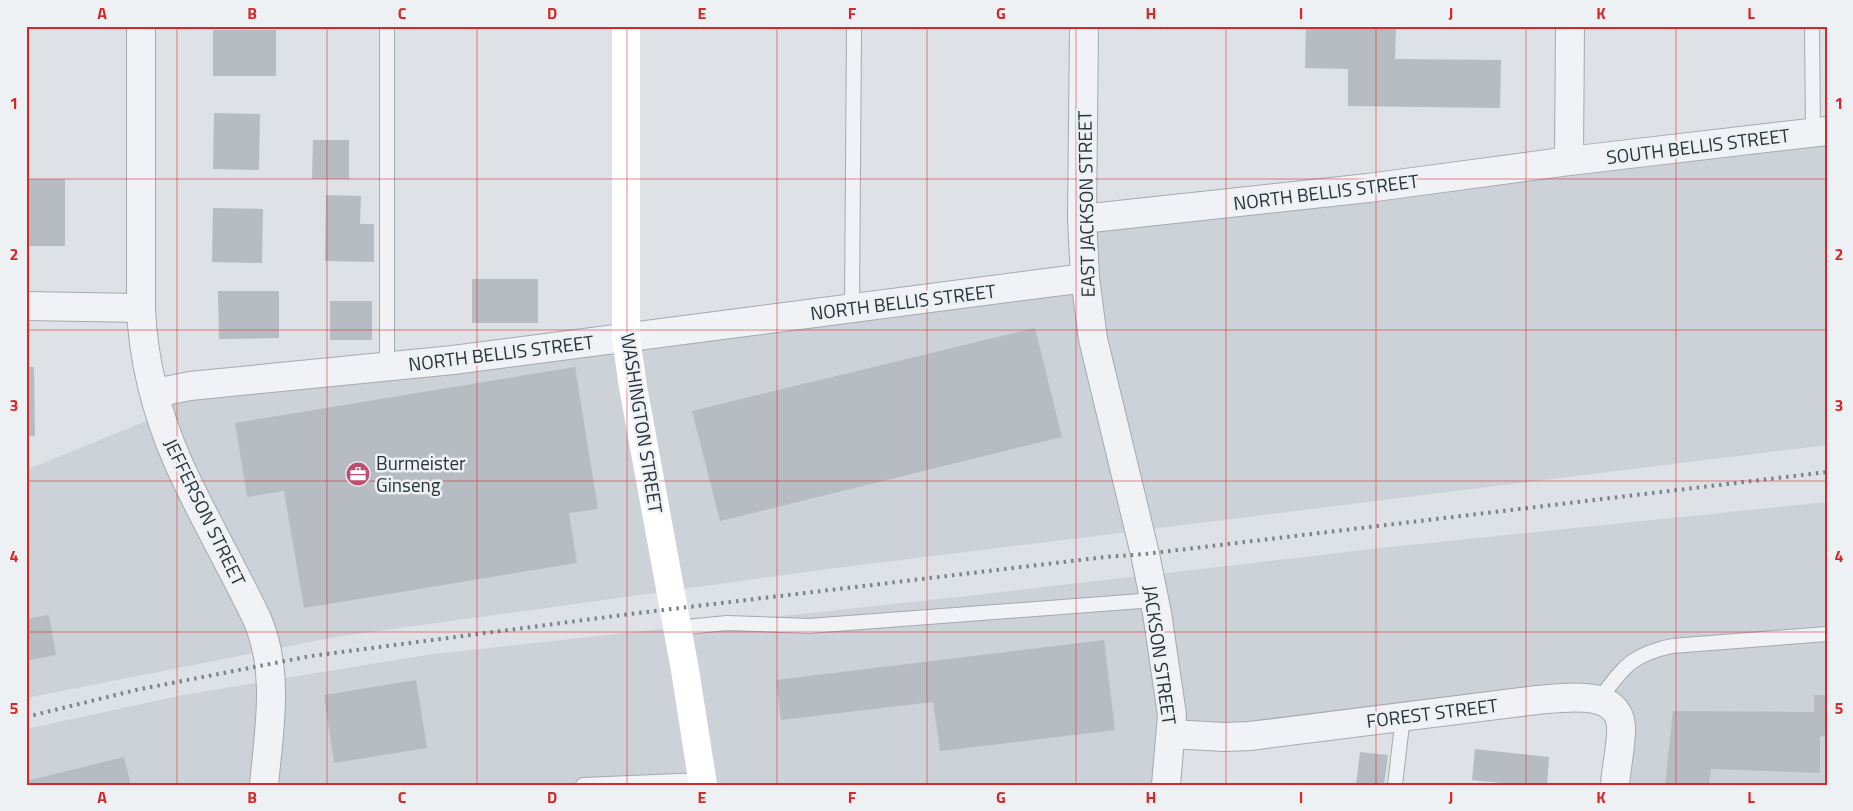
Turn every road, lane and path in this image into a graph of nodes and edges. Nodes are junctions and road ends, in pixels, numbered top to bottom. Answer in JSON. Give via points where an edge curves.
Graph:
{"nodes":[{"id":1,"x":141,"y":26,"type":"edge"},
{"id":2,"x":387,"y":26,"type":"edge"},
{"id":3,"x":626,"y":26,"type":"edge"},
{"id":4,"x":854,"y":26,"type":"edge"},
{"id":5,"x":1084,"y":26,"type":"edge"},
{"id":6,"x":1570,"y":26,"type":"edge"},
{"id":7,"x":1812,"y":26,"type":"edge"},
{"id":8,"x":1820,"y":131,"type":"edge"},
{"id":9,"x":1569,"y":161,"type":"junction"},
{"id":10,"x":1082,"y":219,"type":"junction"},
{"id":11,"x":1085,"y":278,"type":"junction"},
{"id":12,"x":26,"y":306,"type":"edge"},
{"id":13,"x":141,"y":308,"type":"junction"},
{"id":14,"x":852,"y":309,"type":"junction"},
{"id":15,"x":626,"y":338,"type":"junction"},
{"id":16,"x":387,"y":367,"type":"junction"},
{"id":17,"x":155,"y":393,"type":"junction"},
{"id":18,"x":1145,"y":554,"type":"joint"},
{"id":19,"x":1154,"y":600,"type":"junction"},
{"id":20,"x":676,"y":628,"type":"junction"},
{"id":21,"x":1827,"y":634,"type":"edge"},
{"id":22,"x":1599,"y":700,"type":"junction"},
{"id":23,"x":1403,"y":716,"type":"junction"},
{"id":24,"x":1171,"y":734,"type":"junction"},
{"id":25,"x":703,"y":782,"type":"edge"},
{"id":26,"x":264,"y":785,"type":"edge"},
{"id":27,"x":583,"y":785,"type":"edge"},
{"id":28,"x":1166,"y":785,"type":"edge"},
{"id":29,"x":1395,"y":785,"type":"edge"},
{"id":30,"x":1615,"y":785,"type":"edge"}],
"edges":[{"from":1,"to":13,"type":"street","name":"JEFFERSON STREET"},
{"from":2,"to":16,"type":"lane"},
{"from":3,"to":15,"type":"street","name":"WASHINGTON STREET"},
{"from":4,"to":14,"type":"lane"},
{"from":5,"to":10,"type":"street","name":"EAST JACKSON STREET"},
{"from":6,"to":9,"type":"street"},
{"from":7,"to":8,"type":"lane"},
{"from":8,"to":9,"type":"street","name":"SOUTH BELLIS STREET"},
{"from":9,"to":10,"type":"street","name":"NORTH BELLIS STREET","via":[[1368,188]]},
{"from":10,"to":11,"type":"street","name":"EAST JACKSON STREET"},
{"from":11,"to":14,"type":"street","name":"NORTH BELLIS STREET"},
{"from":11,"to":18,"type":"street","name":"EAST JACKSON STREET","via":[[1093,339]]},
{"from":12,"to":13,"type":"street"},
{"from":13,"to":17,"type":"street","name":"JEFFERSON STREET","via":[[145,350]]},
{"from":14,"to":15,"type":"street","name":"NORTH BELLIS STREET"},
{"from":15,"to":16,"type":"street","name":"NORTH BELLIS STREET"},
{"from":15,"to":20,"type":"street","name":"WASHINGTON STREET"},
{"from":16,"to":17,"type":"street","name":"NORTH BELLIS STREET","via":[[190,386]]},
{"from":17,"to":26,"type":"street","name":"JEFFERSON STREET","via":[[178,463],[261,627],[272,697]]},
{"from":18,"to":19,"type":"street","name":"JACKSON STREET"},
{"from":19,"to":20,"type":"lane","via":[[818,626],[718,623]]},
{"from":19,"to":24,"type":"street","name":"JACKSON STREET","via":[[1172,715]]},
{"from":20,"to":25,"type":"street","name":"WASHINGTON STREET"},
{"from":21,"to":22,"type":"lane","via":[[1653,650],[1634,659]]},
{"from":22,"to":23,"type":"street","name":"FOREST STREET","via":[[1560,698]]},
{"from":22,"to":30,"type":"street","via":[[1613,707],[1621,726]]},
{"from":23,"to":24,"type":"street","name":"FOREST STREET","via":[[1233,738]]},
{"from":23,"to":29,"type":"lane"},
{"from":24,"to":28,"type":"street","name":"JACKSON STREET"},
{"from":25,"to":27,"type":"lane"}]}
